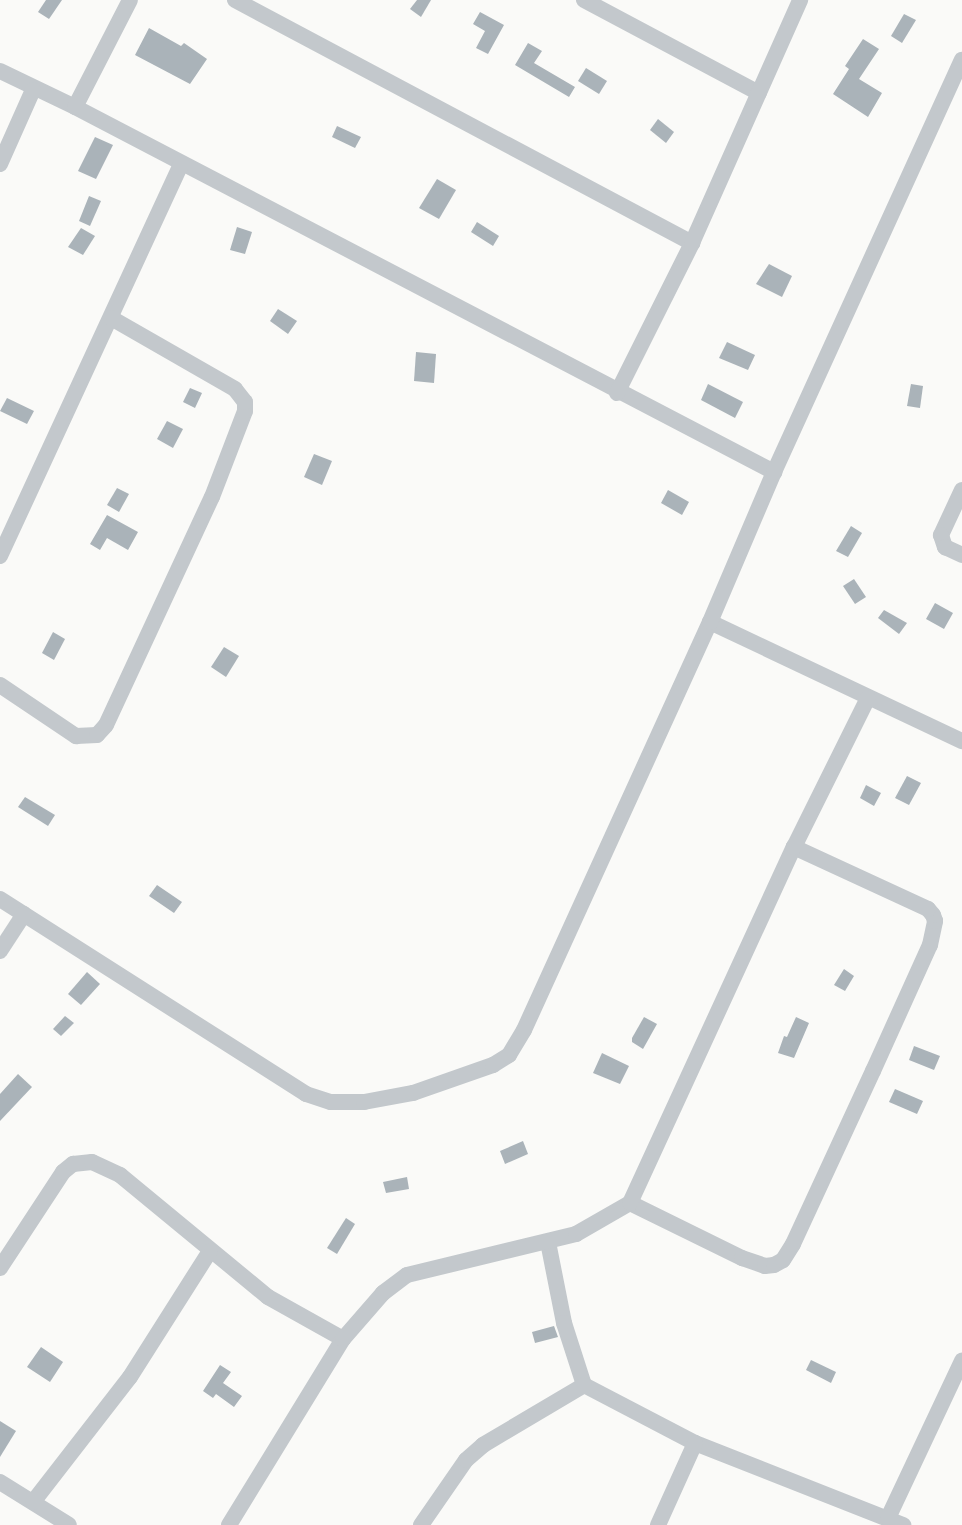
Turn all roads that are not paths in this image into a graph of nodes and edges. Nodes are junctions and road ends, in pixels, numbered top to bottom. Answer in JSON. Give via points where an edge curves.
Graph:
{"nodes":[{"id":1,"x":130,"y":0,"type":"edge"},
{"id":2,"x":235,"y":0,"type":"edge"},
{"id":3,"x":584,"y":0,"type":"edge"},
{"id":4,"x":800,"y":0,"type":"edge"},
{"id":5,"x":962,"y":60,"type":"edge"},
{"id":6,"x":0,"y":71,"type":"edge"},
{"id":7,"x":33,"y":90,"type":"junction"},
{"id":8,"x":758,"y":93,"type":"junction"},
{"id":9,"x":75,"y":107,"type":"junction"},
{"id":10,"x":0,"y":164,"type":"edge"},
{"id":11,"x":181,"y":164,"type":"junction"},
{"id":12,"x":692,"y":243,"type":"junction"},
{"id":13,"x":112,"y":318,"type":"junction"},
{"id":14,"x":617,"y":392,"type":"junction"},
{"id":15,"x":774,"y":472,"type":"junction"},
{"id":16,"x":962,"y":490,"type":"edge"},
{"id":17,"x":0,"y":556,"type":"edge"},
{"id":18,"x":962,"y":556,"type":"edge"},
{"id":19,"x":710,"y":622,"type":"junction"},
{"id":20,"x":0,"y":685,"type":"edge"},
{"id":21,"x":868,"y":698,"type":"junction"},
{"id":22,"x":962,"y":741,"type":"edge"},
{"id":23,"x":794,"y":847,"type":"junction"},
{"id":24,"x":0,"y":899,"type":"edge"},
{"id":25,"x":24,"y":914,"type":"junction"},
{"id":26,"x":0,"y":951,"type":"edge"},
{"id":27,"x":630,"y":1203,"type":"junction"},
{"id":28,"x":548,"y":1242,"type":"junction"},
{"id":29,"x":210,"y":1251,"type":"junction"},
{"id":30,"x":0,"y":1268,"type":"edge"},
{"id":31,"x":343,"y":1339,"type":"junction"},
{"id":32,"x":962,"y":1361,"type":"edge"},
{"id":33,"x":584,"y":1385,"type":"junction"},
{"id":34,"x":695,"y":1443,"type":"junction"},
{"id":35,"x":0,"y":1482,"type":"edge"},
{"id":36,"x":33,"y":1502,"type":"junction"},
{"id":37,"x":888,"y":1518,"type":"junction"},
{"id":38,"x":69,"y":1525,"type":"edge"},
{"id":39,"x":229,"y":1525,"type":"edge"},
{"id":40,"x":421,"y":1525,"type":"edge"},
{"id":41,"x":658,"y":1525,"type":"edge"},
{"id":42,"x":904,"y":1525,"type":"edge"}],
"edges":[{"from":1,"to":9,"type":"street"},
{"from":2,"to":12,"type":"street"},
{"from":3,"to":8,"type":"street"},
{"from":4,"to":8,"type":"street"},
{"from":5,"to":15,"type":"street"},
{"from":6,"to":7,"type":"street"},
{"from":7,"to":9,"type":"street"},
{"from":7,"to":10,"type":"street"},
{"from":8,"to":12,"type":"street"},
{"from":9,"to":11,"type":"street"},
{"from":11,"to":13,"type":"street"},
{"from":11,"to":14,"type":"street"},
{"from":12,"to":14,"type":"street"},
{"from":13,"to":17,"type":"street"},
{"from":13,"to":20,"type":"street","via":[[235,390],[245,402],[245,411],[212,497],[101,730],[87,738],[76,736]]},
{"from":14,"to":15,"type":"street"},
{"from":15,"to":19,"type":"street"},
{"from":16,"to":18,"type":"street","via":[[941,535],[945,547]]},
{"from":19,"to":21,"type":"street"},
{"from":19,"to":25,"type":"street","via":[[524,1030],[509,1055],[493,1065],[413,1092],[364,1102],[330,1102],[306,1094]]},
{"from":21,"to":22,"type":"street"},
{"from":21,"to":23,"type":"street"},
{"from":23,"to":27,"type":"street"},
{"from":23,"to":27,"type":"street","via":[[928,909],[933,915],[935,921],[930,945],[873,1071],[793,1244],[783,1260],[774,1265],[765,1266],[742,1258]]},
{"from":24,"to":25,"type":"street"},
{"from":25,"to":26,"type":"street"},
{"from":27,"to":28,"type":"street","via":[[576,1234]]},
{"from":28,"to":31,"type":"street","via":[[407,1275],[382,1292]]},
{"from":28,"to":33,"type":"street","via":[[564,1323]]},
{"from":29,"to":30,"type":"street","via":[[120,1175],[106,1166],[81,1162],[63,1172]]},
{"from":29,"to":31,"type":"street","via":[[268,1297]]},
{"from":29,"to":36,"type":"street","via":[[130,1376]]},
{"from":31,"to":39,"type":"street"},
{"from":32,"to":37,"type":"street"},
{"from":33,"to":34,"type":"street"},
{"from":33,"to":40,"type":"street","via":[[483,1445],[466,1460]]},
{"from":34,"to":37,"type":"street"},
{"from":34,"to":41,"type":"street"},
{"from":35,"to":36,"type":"street"},
{"from":36,"to":38,"type":"street"},
{"from":37,"to":42,"type":"street"}]}
